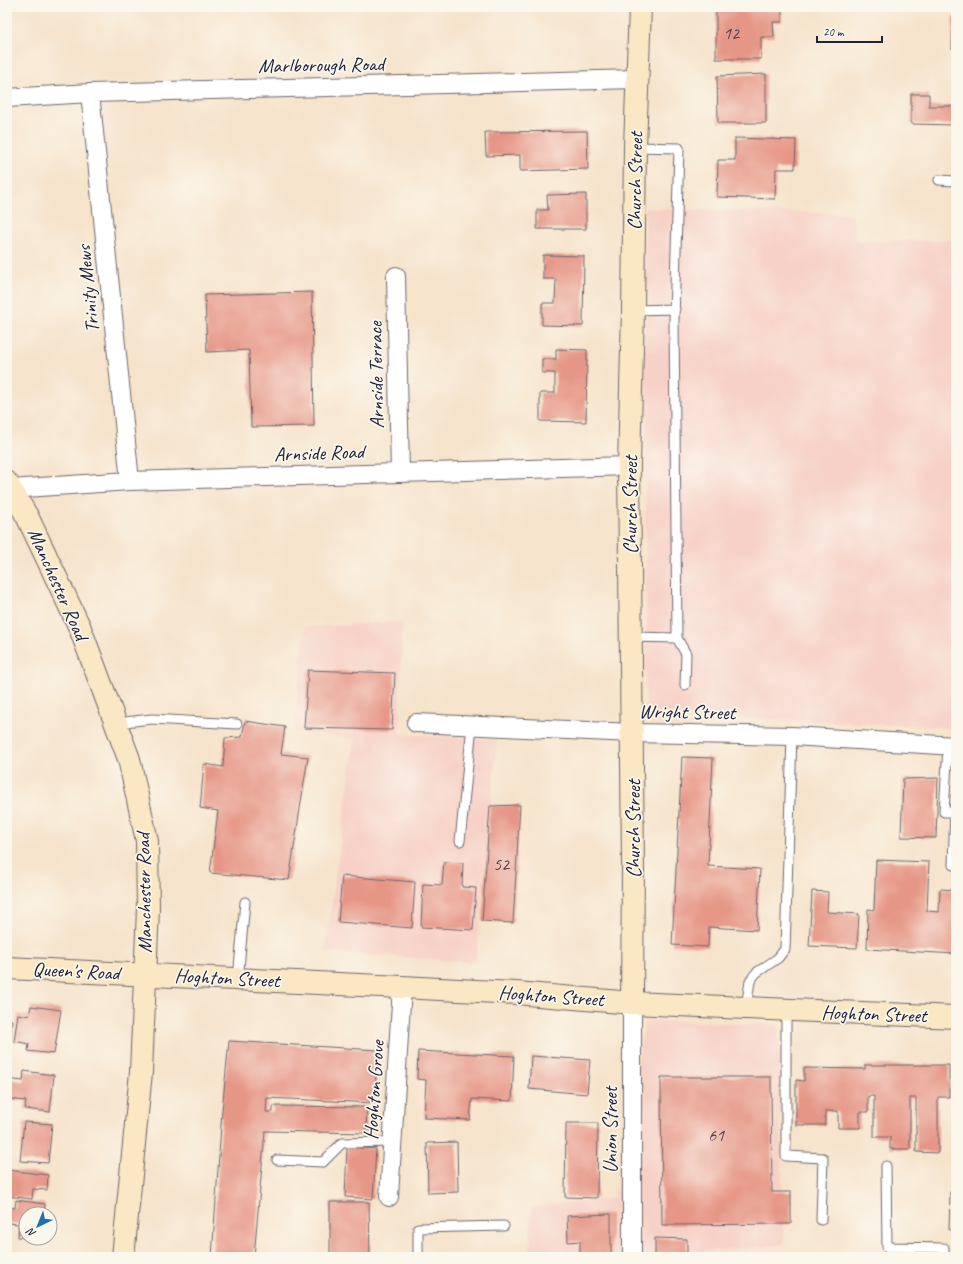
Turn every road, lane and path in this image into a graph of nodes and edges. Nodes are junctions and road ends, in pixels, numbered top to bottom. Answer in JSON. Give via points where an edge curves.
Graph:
{"nodes":[{"id":1,"x":640,"y":7,"type":"edge"},
{"id":2,"x":637,"y":79,"type":"junction"},
{"id":3,"x":90,"y":93,"type":"junction"},
{"id":4,"x":7,"y":98,"type":"edge"},
{"id":5,"x":635,"y":147,"type":"junction"},
{"id":6,"x":939,"y":180,"type":"dead end"},
{"id":7,"x":956,"y":181,"type":"edge"},
{"id":8,"x":396,"y":276,"type":"dead end"},
{"id":9,"x":674,"y":309,"type":"junction"},
{"id":10,"x":634,"y":310,"type":"junction"},
{"id":11,"x":629,"y":466,"type":"junction"},
{"id":12,"x":400,"y":473,"type":"junction"},
{"id":13,"x":130,"y":481,"type":"junction"},
{"id":14,"x":8,"y":488,"type":"edge"},
{"id":15,"x":632,"y":637,"type":"junction"},
{"id":16,"x":677,"y":638,"type":"junction"},
{"id":17,"x":685,"y":685,"type":"dead end"},
{"id":18,"x":115,"y":723,"type":"junction"},
{"id":19,"x":237,"y":724,"type":"dead end"},
{"id":20,"x":416,"y":724,"type":"dead end"},
{"id":21,"x":472,"y":726,"type":"junction"},
{"id":22,"x":632,"y":733,"type":"junction"},
{"id":23,"x":792,"y":736,"type":"junction"},
{"id":24,"x":952,"y":746,"type":"edge"},
{"id":25,"x":460,"y":841,"type":"dead end"},
{"id":26,"x":953,"y":865,"type":"dead end"},
{"id":27,"x":245,"y":902,"type":"dead end"},
{"id":28,"x":7,"y":968,"type":"edge"},
{"id":29,"x":146,"y":974,"type":"junction"},
{"id":30,"x":238,"y":979,"type":"junction"},
{"id":31,"x":402,"y":987,"type":"junction"},
{"id":32,"x":632,"y":1003,"type":"junction"},
{"id":33,"x":746,"y":1008,"type":"junction"},
{"id":34,"x":786,"y":1010,"type":"junction"},
{"id":35,"x":956,"y":1017,"type":"edge"},
{"id":36,"x":392,"y":1142,"type":"junction"},
{"id":37,"x":277,"y":1160,"type":"dead end"},
{"id":38,"x":886,"y":1166,"type":"dead end"},
{"id":39,"x":389,"y":1197,"type":"dead end"},
{"id":40,"x":821,"y":1220,"type":"dead end"},
{"id":41,"x":504,"y":1226,"type":"dead end"},
{"id":42,"x":123,"y":1257,"type":"edge"},
{"id":43,"x":418,"y":1257,"type":"edge"},
{"id":44,"x":632,"y":1257,"type":"edge"},
{"id":45,"x":944,"y":1257,"type":"edge"}],
"edges":[{"from":1,"to":2,"type":"street","name":"Church Street"},
{"from":2,"to":3,"type":"street","name":"Marlborough Road"},
{"from":2,"to":5,"type":"street","name":"Church Street"},
{"from":3,"to":4,"type":"street","name":"Marlborough Road"},
{"from":3,"to":13,"type":"street","name":"Trinity Mews"},
{"from":5,"to":9,"type":"lane","via":[[678,148]]},
{"from":5,"to":10,"type":"street","name":"Church Street"},
{"from":6,"to":7,"type":"lane"},
{"from":8,"to":12,"type":"street","name":"Arnside Terrace"},
{"from":9,"to":10,"type":"lane"},
{"from":9,"to":16,"type":"lane"},
{"from":10,"to":11,"type":"street","name":"Church Street"},
{"from":11,"to":12,"type":"street","name":"Arnside Road"},
{"from":11,"to":15,"type":"street","name":"Church Street"},
{"from":12,"to":13,"type":"street","name":"Arnside Road"},
{"from":13,"to":14,"type":"street","name":"Arnside Road"},
{"from":14,"to":18,"type":"street","name":"Manchester Road","via":[[27,516],[80,628]]},
{"from":15,"to":16,"type":"lane"},
{"from":15,"to":22,"type":"street","name":"Church Street"},
{"from":16,"to":17,"type":"lane","via":[[686,654]]},
{"from":18,"to":19,"type":"lane","via":[[152,719]]},
{"from":18,"to":29,"type":"street","name":"Manchester Road","via":[[129,759],[147,841]]},
{"from":20,"to":21,"type":"street","name":"Wright Street"},
{"from":21,"to":22,"type":"street","name":"Wright Street"},
{"from":21,"to":25,"type":"lane"},
{"from":22,"to":23,"type":"street","name":"Wright Street"},
{"from":22,"to":32,"type":"street","name":"Church Street"},
{"from":23,"to":24,"type":"street","name":"Wright Street"},
{"from":23,"to":33,"type":"lane","via":[[785,949],[750,981]]},
{"from":24,"to":26,"type":"lane","via":[[944,812],[955,812]]},
{"from":27,"to":30,"type":"lane"},
{"from":28,"to":29,"type":"street","name":"Queen's Road"},
{"from":29,"to":30,"type":"street","name":"Hoghton Street"},
{"from":29,"to":42,"type":"street","name":"Manchester Road"},
{"from":30,"to":31,"type":"street","name":"Hoghton Street"},
{"from":31,"to":32,"type":"street","name":"Hoghton Street"},
{"from":31,"to":36,"type":"street","name":"Hoghton Grove"},
{"from":32,"to":33,"type":"street","name":"Hoghton Street"},
{"from":32,"to":44,"type":"street","name":"Union Street"},
{"from":33,"to":34,"type":"street","name":"Hoghton Street"},
{"from":34,"to":35,"type":"street","name":"Hoghton Street"},
{"from":34,"to":40,"type":"lane","via":[[786,1156],[823,1158]]},
{"from":36,"to":37,"type":"lane","via":[[342,1143],[323,1162]]},
{"from":36,"to":39,"type":"street","name":"Hoghton Grove"},
{"from":38,"to":45,"type":"lane","via":[[887,1247],[944,1248]]},
{"from":41,"to":43,"type":"lane","via":[[418,1228]]}]}
